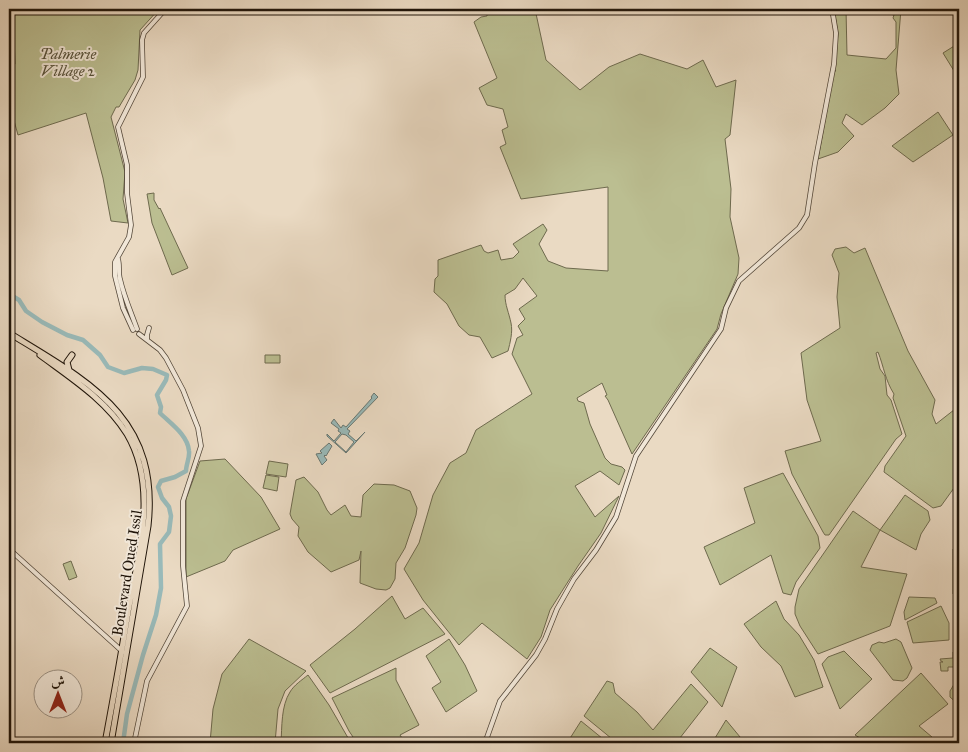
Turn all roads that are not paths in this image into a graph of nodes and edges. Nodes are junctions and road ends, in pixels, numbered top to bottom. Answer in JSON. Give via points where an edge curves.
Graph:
{"nodes":[{"id":1,"x":163,"y":9,"type":"edge"},
{"id":2,"x":832,"y":9,"type":"edge"},
{"id":3,"x":149,"y":328,"type":"dead end"},
{"id":4,"x":9,"y":333,"type":"edge"},
{"id":5,"x":147,"y":340,"type":"junction"},
{"id":6,"x":22,"y":341,"type":"junction"},
{"id":7,"x":72,"y":355,"type":"dead end"},
{"id":8,"x":70,"y":371,"type":"junction"},
{"id":9,"x":9,"y":549,"type":"edge"},
{"id":10,"x":124,"y":653,"type":"junction"},
{"id":11,"x":105,"y":743,"type":"edge"},
{"id":12,"x":111,"y":743,"type":"edge"},
{"id":13,"x":134,"y":743,"type":"edge"},
{"id":14,"x":485,"y":743,"type":"edge"}],
"edges":[{"from":1,"to":5,"type":"street","via":[[144,33],[143,77],[118,127],[126,165],[131,225],[115,264],[116,281],[135,329],[134,335],[139,334]]},
{"from":2,"to":14,"type":"street","via":[[836,33],[834,64],[807,215],[799,228],[739,281],[726,308],[721,329],[636,456],[616,517],[557,608],[536,655],[500,701]]},
{"from":3,"to":5,"type":"street"},
{"from":4,"to":6,"type":"main road","name":"Boulevard Oued Issil"},
{"from":5,"to":13,"type":"street","via":[[164,353],[183,390],[198,428],[201,446],[183,501],[187,606],[147,681]]},
{"from":6,"to":8,"type":"main road","name":"Boulevard Oued Issil"},
{"from":6,"to":10,"type":"main road","name":"Boulevard Oued Issil","via":[[107,407],[137,456],[143,483],[143,525]]},
{"from":7,"to":8,"type":"main road","via":[[68,362]]},
{"from":8,"to":10,"type":"main road","name":"Boulevard Oued Issil","via":[[103,396],[122,417],[139,445],[148,471],[148,526]]},
{"from":9,"to":10,"type":"street"},
{"from":10,"to":11,"type":"main road","name":"Boulevard Oued Issil"},
{"from":10,"to":12,"type":"main road","name":"Boulevard Oued Issil"}]}
